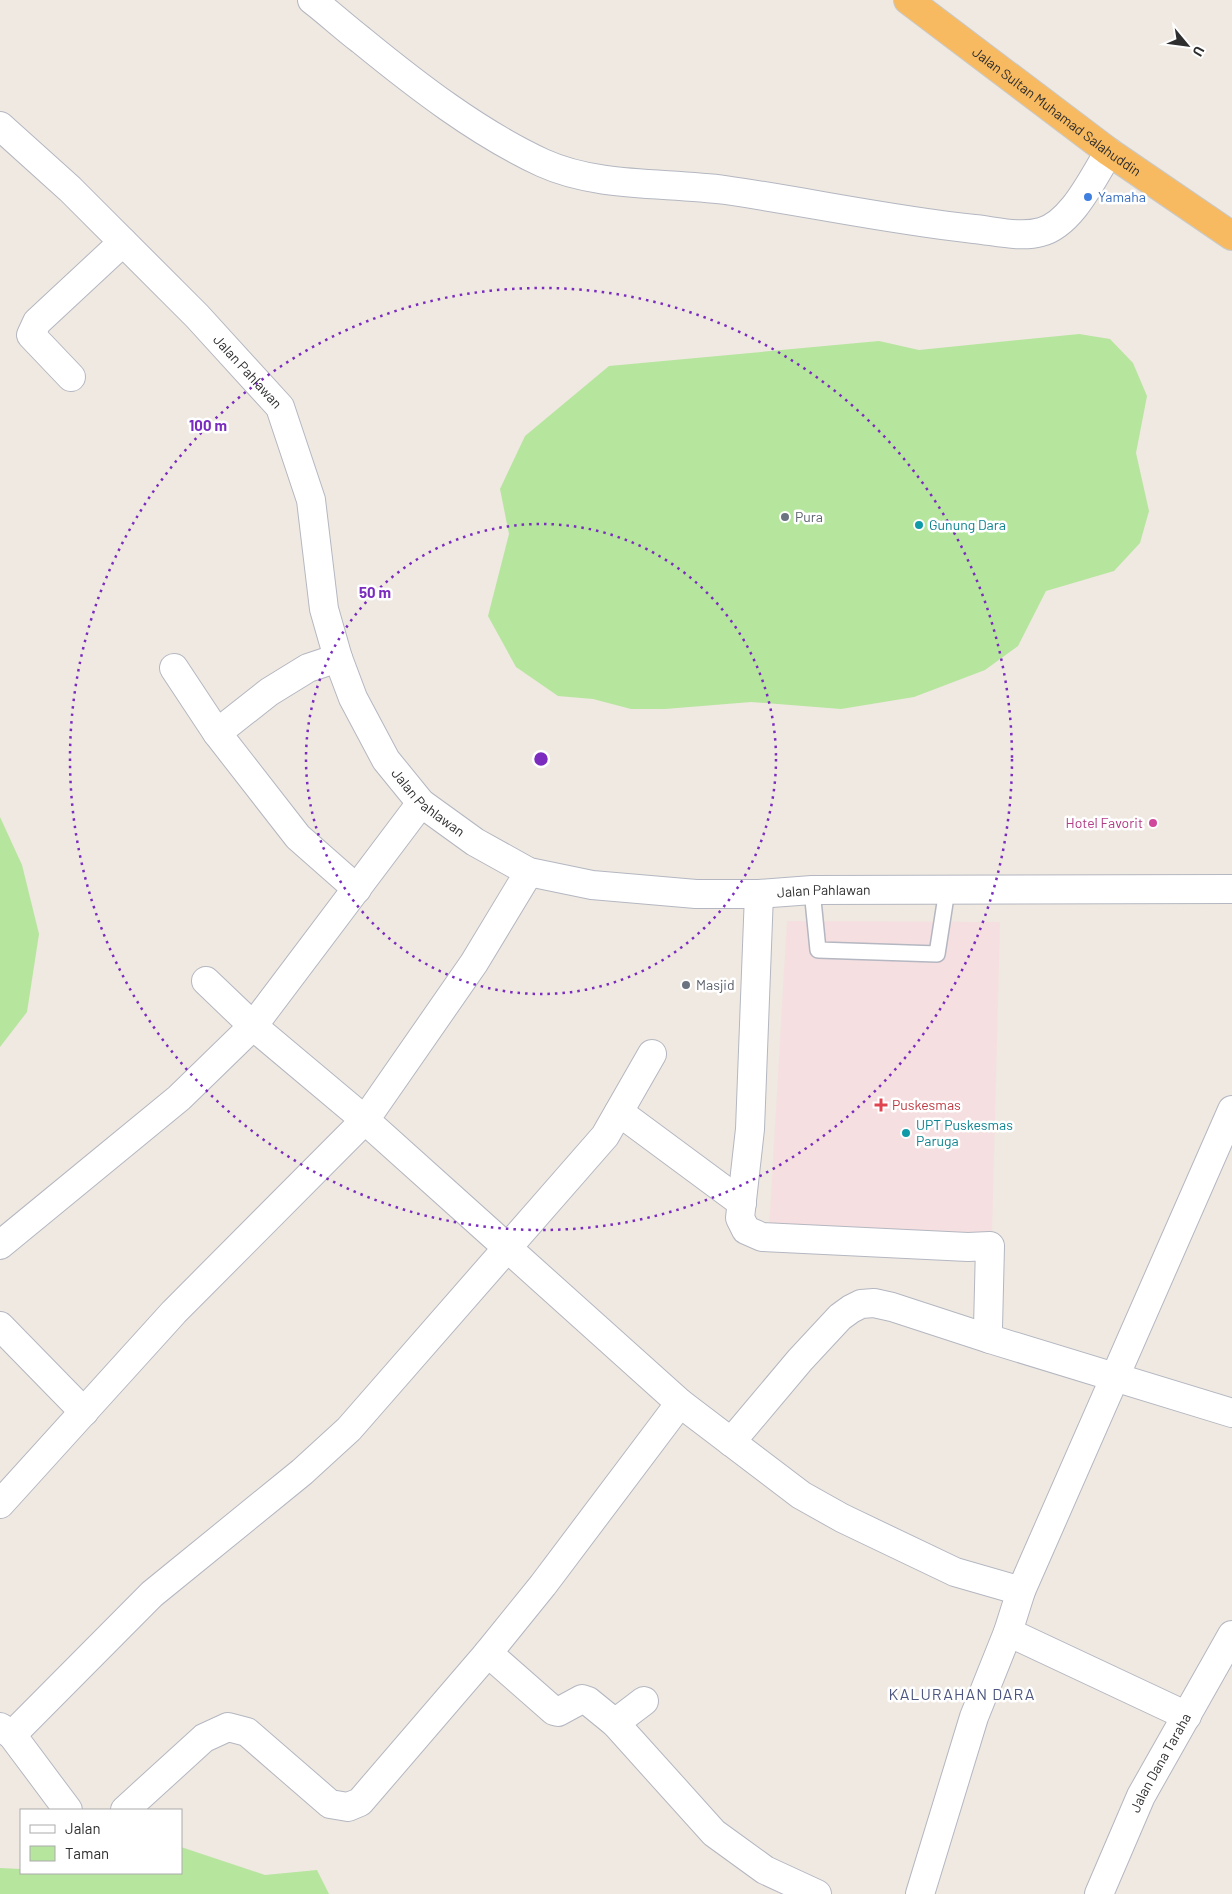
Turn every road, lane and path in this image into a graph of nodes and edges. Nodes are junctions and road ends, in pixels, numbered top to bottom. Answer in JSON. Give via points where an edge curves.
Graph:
{"nodes":[{"id":1,"x":312,"y":0,"type":"edge"},
{"id":2,"x":908,"y":0,"type":"edge"},
{"id":3,"x":0,"y":126,"type":"edge"},
{"id":4,"x":1109,"y":152,"type":"junction"},
{"id":5,"x":1232,"y":236,"type":"edge"},
{"id":6,"x":123,"y":242,"type":"junction"},
{"id":7,"x":72,"y":377,"type":"dead end"},
{"id":8,"x":338,"y":658,"type":"junction"},
{"id":9,"x":174,"y":668,"type":"dead end"},
{"id":10,"x":217,"y":734,"type":"junction"},
{"id":11,"x":421,"y":803,"type":"junction"},
{"id":12,"x":530,"y":872,"type":"junction"},
{"id":13,"x":357,"y":889,"type":"junction"},
{"id":14,"x":812,"y":890,"type":"junction"},
{"id":15,"x":947,"y":890,"type":"junction"},
{"id":16,"x":1232,"y":890,"type":"edge"},
{"id":17,"x":759,"y":894,"type":"junction"},
{"id":18,"x":206,"y":981,"type":"dead end"},
{"id":19,"x":254,"y":1026,"type":"junction"},
{"id":20,"x":652,"y":1054,"type":"dead end"},
{"id":21,"x":1232,"y":1110,"type":"edge"},
{"id":22,"x":619,"y":1112,"type":"junction"},
{"id":23,"x":365,"y":1120,"type":"junction"},
{"id":24,"x":742,"y":1203,"type":"junction"},
{"id":25,"x":0,"y":1245,"type":"edge"},
{"id":26,"x":508,"y":1249,"type":"junction"},
{"id":27,"x":0,"y":1326,"type":"edge"},
{"id":28,"x":990,"y":1339,"type":"junction"},
{"id":29,"x":1115,"y":1378,"type":"junction"},
{"id":30,"x":680,"y":1403,"type":"junction"},
{"id":31,"x":84,"y":1412,"type":"junction"},
{"id":32,"x":1232,"y":1413,"type":"edge"},
{"id":33,"x":731,"y":1442,"type":"junction"},
{"id":34,"x":0,"y":1504,"type":"edge"},
{"id":35,"x":1021,"y":1591,"type":"junction"},
{"id":36,"x":1008,"y":1632,"type":"junction"},
{"id":37,"x":1232,"y":1635,"type":"edge"},
{"id":38,"x":488,"y":1652,"type":"junction"},
{"id":39,"x":644,"y":1701,"type":"dead end"},
{"id":40,"x":1187,"y":1716,"type":"junction"},
{"id":41,"x":614,"y":1723,"type":"junction"},
{"id":42,"x":6,"y":1731,"type":"edge"},
{"id":43,"x":67,"y":1809,"type":"edge"},
{"id":44,"x":126,"y":1809,"type":"edge"},
{"id":45,"x":817,"y":1894,"type":"edge"},
{"id":46,"x":920,"y":1894,"type":"edge"},
{"id":47,"x":1099,"y":1894,"type":"edge"}],
"edges":[{"from":1,"to":4,"type":"street","via":[[423,89],[492,135],[545,164],[589,177],[723,190],[1024,234],[1054,227],[1071,211]]},
{"from":2,"to":4,"type":"highway","name":"Jalan Sultan Muhamad Salahuddin"},
{"from":3,"to":6,"type":"street","name":"Jalan Pahlawan","via":[[70,188]]},
{"from":4,"to":5,"type":"highway","name":"Jalan Sultan Muhamad Salahuddin"},
{"from":6,"to":7,"type":"street","via":[[37,322],[31,335]]},
{"from":6,"to":8,"type":"street","name":"Jalan Pahlawan","via":[[280,406],[312,500],[324,609]]},
{"from":8,"to":10,"type":"street","via":[[308,668],[269,692]]},
{"from":8,"to":11,"type":"street","name":"Jalan Pahlawan","via":[[353,698],[386,760]]},
{"from":9,"to":10,"type":"street"},
{"from":10,"to":13,"type":"street","via":[[298,837]]},
{"from":11,"to":12,"type":"street","name":"Jalan Pahlawan","via":[[475,842]]},
{"from":11,"to":13,"type":"street"},
{"from":12,"to":17,"type":"street","name":"Jalan Pahlawan","via":[[592,885],[696,894]]},
{"from":12,"to":23,"type":"street","via":[[474,963]]},
{"from":13,"to":19,"type":"street"},
{"from":14,"to":15,"type":"street","name":"Jalan Pahlawan"},
{"from":14,"to":15,"type":"lane","via":[[818,950],[937,954]]},
{"from":14,"to":17,"type":"street","name":"Jalan Pahlawan"},
{"from":15,"to":16,"type":"street","name":"Jalan Pahlawan"},
{"from":17,"to":24,"type":"street","via":[[750,1129]]},
{"from":18,"to":19,"type":"street"},
{"from":19,"to":23,"type":"street"},
{"from":19,"to":25,"type":"street","via":[[179,1098]]},
{"from":20,"to":22,"type":"street"},
{"from":21,"to":29,"type":"street"},
{"from":22,"to":24,"type":"street"},
{"from":22,"to":26,"type":"street","via":[[605,1136]]},
{"from":23,"to":26,"type":"street"},
{"from":23,"to":31,"type":"street","via":[[174,1312]]},
{"from":24,"to":28,"type":"street","via":[[740,1218],[746,1230],[762,1237],[990,1246]]},
{"from":26,"to":30,"type":"street"},
{"from":26,"to":42,"type":"street","via":[[349,1429],[302,1472],[152,1594]]},
{"from":27,"to":31,"type":"street"},
{"from":28,"to":29,"type":"street"},
{"from":28,"to":33,"type":"street","via":[[892,1307],[861,1304],[840,1317]]},
{"from":29,"to":32,"type":"street"},
{"from":29,"to":35,"type":"street"},
{"from":30,"to":33,"type":"street"},
{"from":30,"to":38,"type":"street","via":[[543,1585]]},
{"from":31,"to":34,"type":"street"},
{"from":33,"to":35,"type":"street","via":[[801,1495],[842,1518],[955,1572]]},
{"from":35,"to":36,"type":"street"},
{"from":36,"to":40,"type":"street"},
{"from":36,"to":46,"type":"street","via":[[974,1717]]},
{"from":37,"to":40,"type":"street","name":"Jalan Dana Taraha"},
{"from":38,"to":41,"type":"street","via":[[554,1711],[582,1699]]},
{"from":38,"to":44,"type":"street","via":[[360,1802],[348,1807],[330,1804],[247,1732],[228,1727],[204,1738]]},
{"from":39,"to":41,"type":"street"},
{"from":40,"to":47,"type":"street","name":"Jalan Dana Taraha","via":[[1141,1796]]},
{"from":41,"to":45,"type":"street","via":[[714,1833],[765,1870]]},
{"from":42,"to":43,"type":"street"}]}
